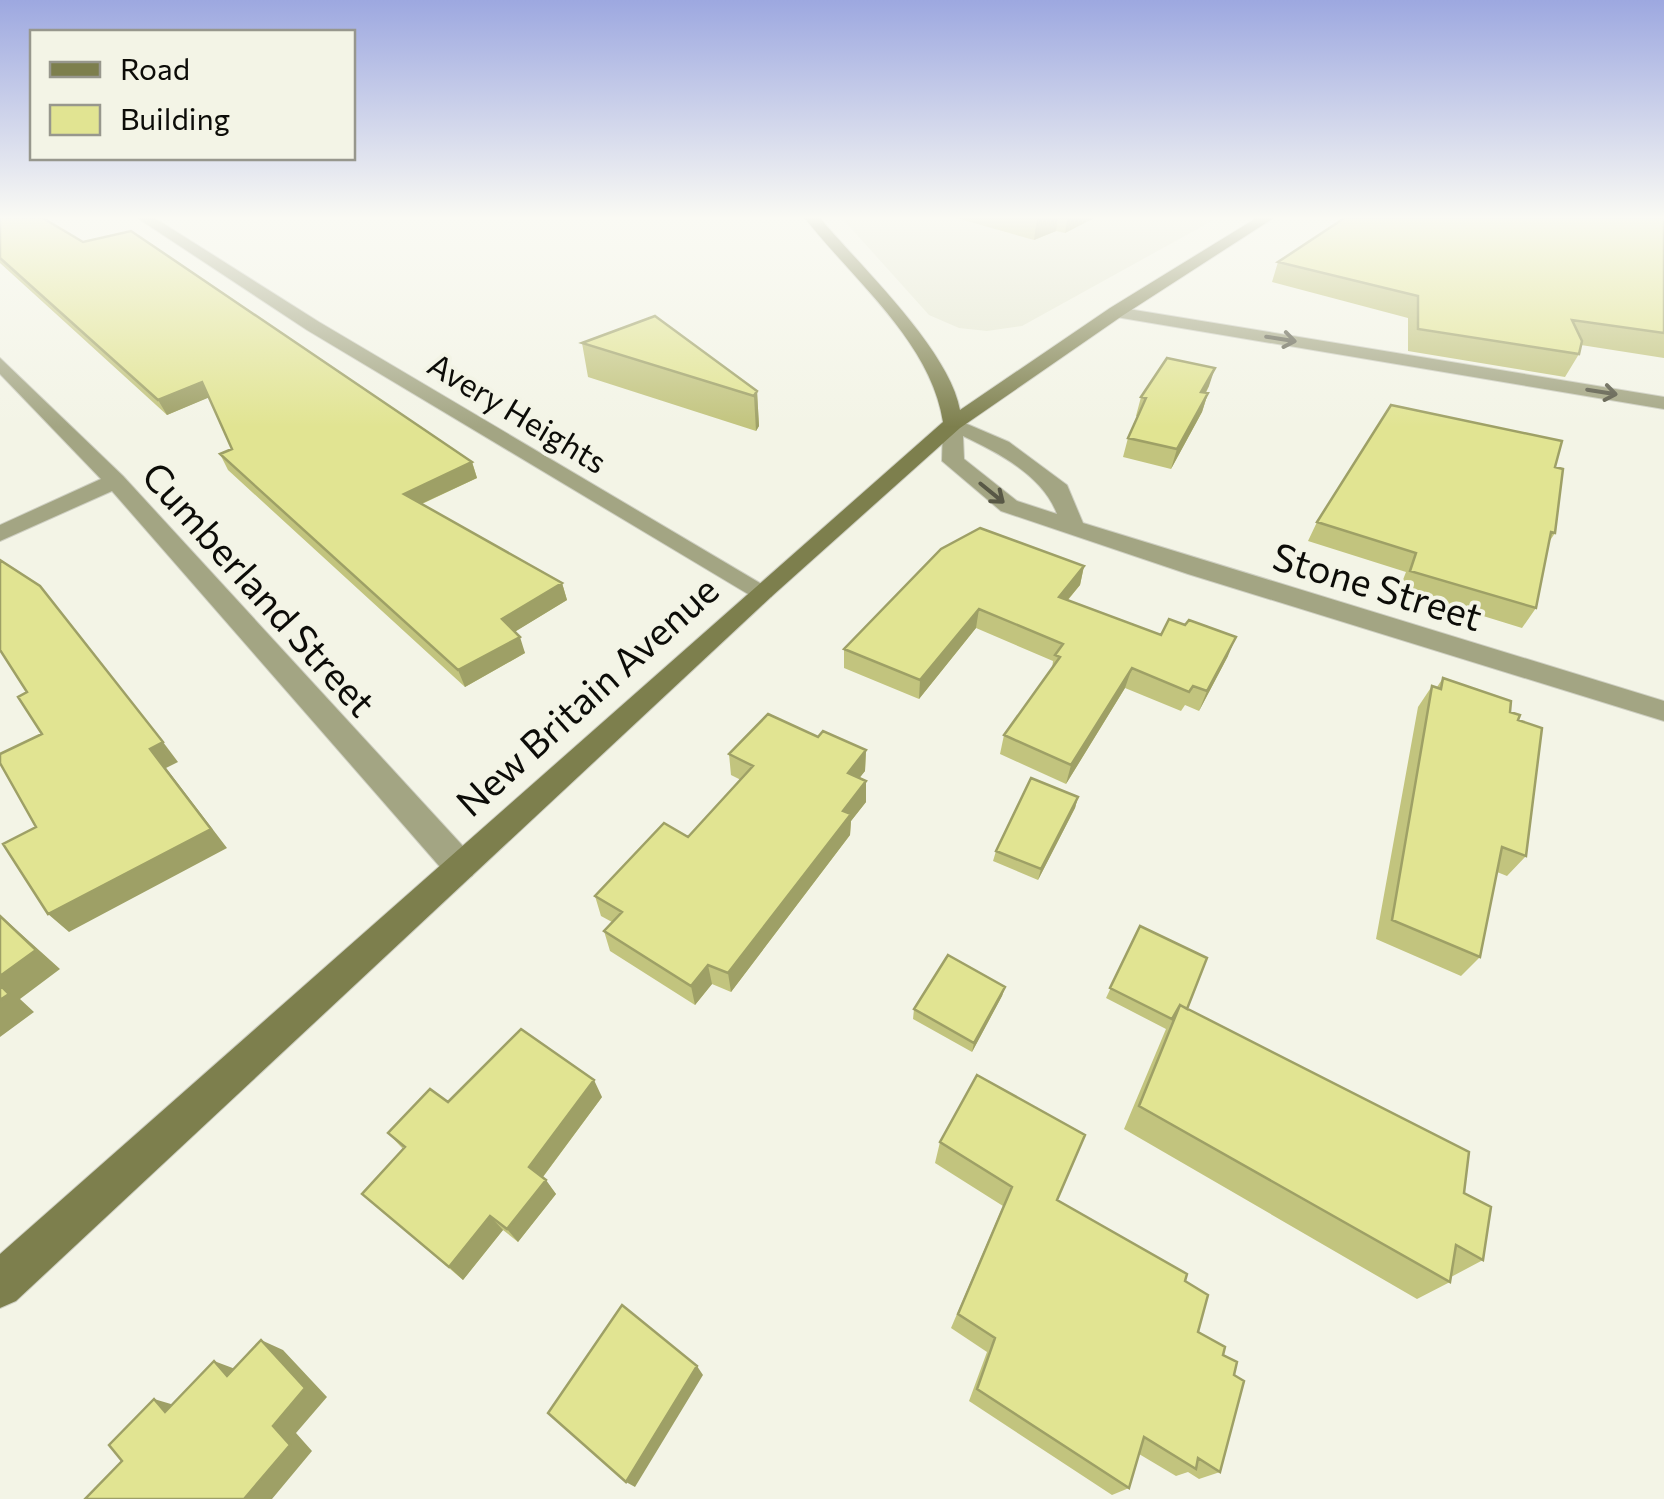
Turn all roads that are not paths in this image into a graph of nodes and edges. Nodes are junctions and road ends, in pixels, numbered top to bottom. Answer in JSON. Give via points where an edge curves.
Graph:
{"nodes":[{"id":1,"x":252,"y":287,"type":"edge"},
{"id":2,"x":869,"y":287,"type":"edge"},
{"id":3,"x":1156,"y":287,"type":"edge"},
{"id":4,"x":1116,"y":312,"type":"junction"},
{"id":5,"x":0,"y":363,"type":"edge"},
{"id":6,"x":1664,"y":403,"type":"edge"},
{"id":7,"x":953,"y":424,"type":"junction"},
{"id":8,"x":115,"y":481,"type":"junction"},
{"id":9,"x":1072,"y":525,"type":"junction"},
{"id":10,"x":0,"y":534,"type":"edge"},
{"id":11,"x":762,"y":592,"type":"junction"},
{"id":12,"x":1664,"y":711,"type":"edge"},
{"id":13,"x":460,"y":866,"type":"junction"},
{"id":14,"x":0,"y":1286,"type":"edge"}],
"edges":[{"from":1,"to":11,"type":"street","name":"Avery Heights"},
{"from":2,"to":7,"type":"main road","via":[[948,388]]},
{"from":3,"to":4,"type":"main road","name":"New Britain Avenue"},
{"from":4,"to":6,"type":"street","one_way":true},
{"from":4,"to":7,"type":"main road","name":"New Britain Avenue"},
{"from":5,"to":8,"type":"street","name":"Cumberland Street"},
{"from":7,"to":9,"type":"street","via":[[1002,446],[1059,490]]},
{"from":7,"to":9,"type":"street","name":"Stone Street","one_way":true,"via":[[953,460],[1009,506]]},
{"from":7,"to":11,"type":"main road","name":"New Britain Avenue"},
{"from":8,"to":10,"type":"street"},
{"from":8,"to":13,"type":"street","name":"Cumberland Street"},
{"from":9,"to":12,"type":"street","name":"Stone Street"},
{"from":11,"to":13,"type":"main road","name":"New Britain Avenue"},
{"from":13,"to":14,"type":"main road","name":"New Britain Avenue"}]}
